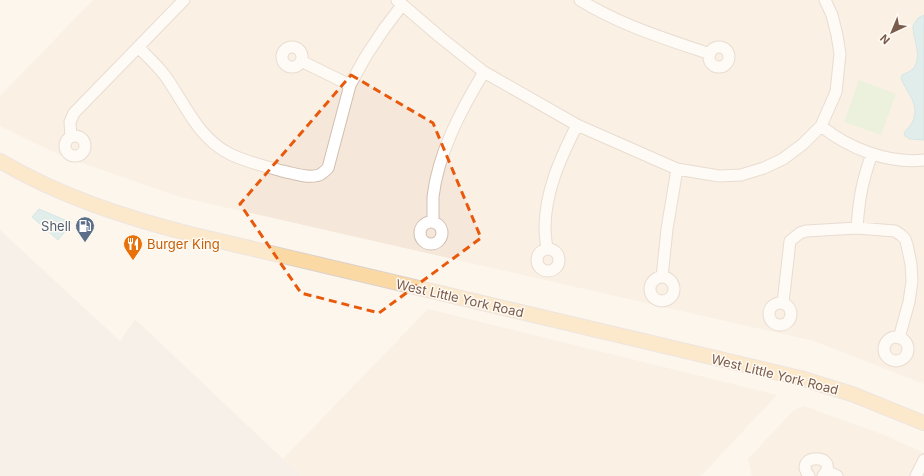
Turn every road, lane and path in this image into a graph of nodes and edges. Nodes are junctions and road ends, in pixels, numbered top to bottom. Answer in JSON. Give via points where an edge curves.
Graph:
{"nodes":[{"id":1,"x":184,"y":0,"type":"edge"},
{"id":2,"x":825,"y":0,"type":"edge"},
{"id":3,"x":585,"y":1,"type":"edge"},
{"id":4,"x":400,"y":3,"type":"edge"},
{"id":5,"x":139,"y":48,"type":"junction"},
{"id":6,"x":710,"y":54,"type":"dead end"},
{"id":7,"x":301,"y":61,"type":"dead end"},
{"id":8,"x":484,"y":72,"type":"junction"},
{"id":9,"x":350,"y":85,"type":"junction"},
{"id":10,"x":577,"y":125,"type":"junction"},
{"id":11,"x":821,"y":126,"type":"junction"},
{"id":12,"x":70,"y":137,"type":"dead end"},
{"id":13,"x":872,"y":154,"type":"junction"},
{"id":14,"x":924,"y":160,"type":"edge"},
{"id":15,"x":0,"y":161,"type":"edge"},
{"id":16,"x":677,"y":169,"type":"junction"},
{"id":17,"x":433,"y":222,"type":"dead end"},
{"id":18,"x":858,"y":228,"type":"junction"},
{"id":19,"x":547,"y":249,"type":"dead end"},
{"id":20,"x":662,"y":277,"type":"dead end"},
{"id":21,"x":783,"y":303,"type":"dead end"},
{"id":22,"x":899,"y":338,"type":"dead end"},
{"id":23,"x":924,"y":423,"type":"edge"},
{"id":24,"x":924,"y":460,"type":"edge"},
{"id":25,"x":825,"y":474,"type":"edge"},
{"id":26,"x":809,"y":476,"type":"edge"},
{"id":27,"x":838,"y":476,"type":"edge"},
{"id":28,"x":916,"y":476,"type":"edge"}],
"edges":[{"from":1,"to":5,"type":"street"},
{"from":2,"to":11,"type":"street","via":[[832,15],[840,54],[836,92]]},
{"from":3,"to":6,"type":"street","via":[[634,27]]},
{"from":4,"to":8,"type":"street"},
{"from":4,"to":9,"type":"street"},
{"from":5,"to":9,"type":"street","via":[[166,78],[200,130],[217,145],[247,161],[308,176],[320,175],[328,168]]},
{"from":5,"to":12,"type":"street","via":[[74,113],[70,122]]},
{"from":7,"to":9,"type":"street"},
{"from":8,"to":10,"type":"street"},
{"from":8,"to":17,"type":"street","via":[[457,122],[444,154],[433,198]]},
{"from":10,"to":16,"type":"street"},
{"from":10,"to":19,"type":"street","via":[[552,184],[545,227]]},
{"from":11,"to":13,"type":"street","via":[[833,136]]},
{"from":11,"to":16,"type":"street","via":[[804,144],[783,159],[741,175],[719,176]]},
{"from":13,"to":14,"type":"street"},
{"from":13,"to":18,"type":"street","via":[[860,195]]},
{"from":15,"to":23,"type":"main road","name":"West Little York Road","via":[[81,200],[155,225],[800,378],[852,394]]},
{"from":16,"to":20,"type":"street"},
{"from":18,"to":21,"type":"street","via":[[806,231],[794,238],[790,242]]},
{"from":18,"to":22,"type":"street","via":[[896,231],[901,234],[907,245],[912,281]]},
{"from":24,"to":28,"type":"street"},
{"from":25,"to":26,"type":"street","via":[[825,462],[819,458],[812,458],[806,466]]},
{"from":25,"to":27,"type":"street"}]}
